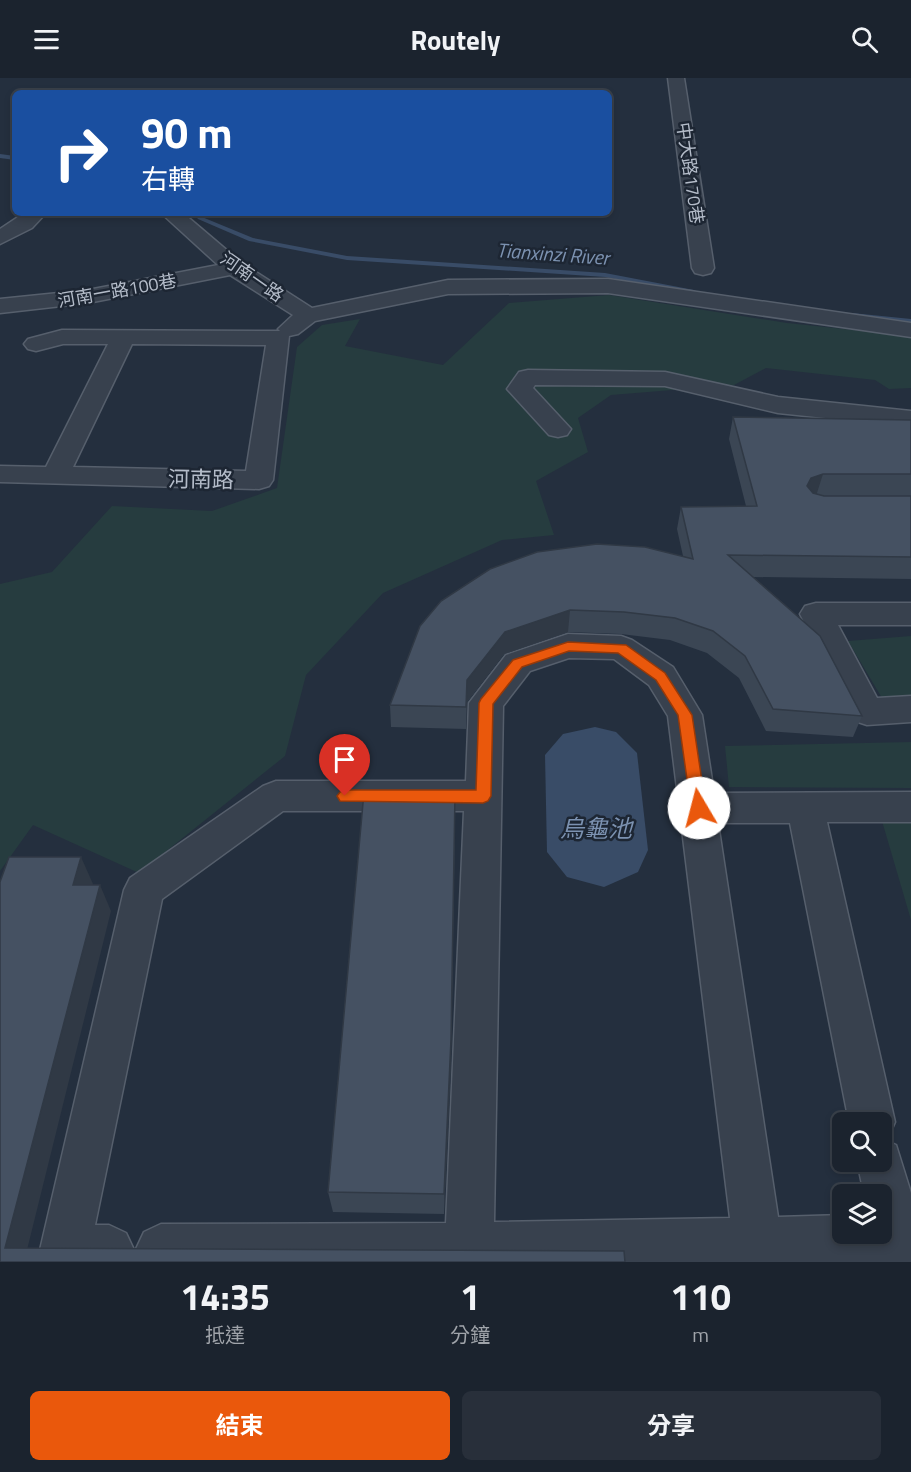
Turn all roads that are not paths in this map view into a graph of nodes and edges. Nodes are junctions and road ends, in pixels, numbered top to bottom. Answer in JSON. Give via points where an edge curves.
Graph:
{"nodes":[{"id":1,"x":676,"y":78,"type":"edge"},
{"id":2,"x":33,"y":216,"type":"edge"},
{"id":3,"x":174,"y":216,"type":"edge"},
{"id":4,"x":0,"y":238,"type":"edge"},
{"id":5,"x":234,"y":268,"type":"junction"},
{"id":6,"x":703,"y":268,"type":"dead end"},
{"id":7,"x":0,"y":306,"type":"edge"},
{"id":8,"x":308,"y":315,"type":"junction"},
{"id":9,"x":911,"y":330,"type":"edge"},
{"id":10,"x":124,"y":337,"type":"junction"},
{"id":11,"x":279,"y":338,"type":"junction"},
{"id":12,"x":36,"y":344,"type":"dead end"},
{"id":13,"x":911,"y":419,"type":"edge"},
{"id":14,"x":558,"y":429,"type":"dead end"},
{"id":15,"x":0,"y":474,"type":"edge"},
{"id":16,"x":55,"y":475,"type":"junction"},
{"id":17,"x":911,"y":614,"type":"edge"},
{"id":18,"x":911,"y":709,"type":"edge"},
{"id":19,"x":483,"y":796,"type":"junction"},
{"id":20,"x":805,"y":807,"type":"junction"},
{"id":21,"x":911,"y":807,"type":"edge"},
{"id":22,"x":699,"y":808,"type":"junction"},
{"id":23,"x":870,"y":1112,"type":"edge"},
{"id":24,"x":883,"y":1172,"type":"edge"},
{"id":25,"x":757,"y":1241,"type":"junction"},
{"id":26,"x":469,"y":1246,"type":"junction"},
{"id":27,"x":904,"y":1246,"type":"edge"},
{"id":28,"x":650,"y":1252,"type":"edge"}],
"edges":[{"from":1,"to":6,"type":"street","name":"中大路170巷"},
{"from":2,"to":4,"type":"street"},
{"from":3,"to":5,"type":"street","name":"河南一路"},
{"from":5,"to":7,"type":"street","name":"河南一路100巷","via":[[45,304]]},
{"from":5,"to":8,"type":"street","name":"河南一路"},
{"from":8,"to":9,"type":"street","via":[[448,287],[608,286]]},
{"from":8,"to":11,"type":"street","name":"河南一路"},
{"from":10,"to":11,"type":"street"},
{"from":10,"to":12,"type":"street","via":[[62,336]]},
{"from":10,"to":16,"type":"street"},
{"from":11,"to":16,"type":"street","name":"河南路","via":[[260,480]]},
{"from":13,"to":14,"type":"street","via":[[778,405],[665,379],[528,377],[520,389]]},
{"from":15,"to":16,"type":"street","name":"河南路"},
{"from":17,"to":18,"type":"street","via":[[816,614],[867,712]]},
{"from":19,"to":22,"type":"street","via":[[486,703],[518,663],[568,646],[621,648],[660,676],[685,715]]},
{"from":19,"to":26,"type":"street"},
{"from":19,"to":26,"type":"street","via":[[276,796],[144,890],[65,1250]]},
{"from":20,"to":21,"type":"street"},
{"from":20,"to":22,"type":"street"},
{"from":20,"to":23,"type":"street"},
{"from":22,"to":25,"type":"street"},
{"from":24,"to":27,"type":"street"},
{"from":25,"to":27,"type":"street"},
{"from":25,"to":28,"type":"street"},
{"from":26,"to":28,"type":"street"}]}
